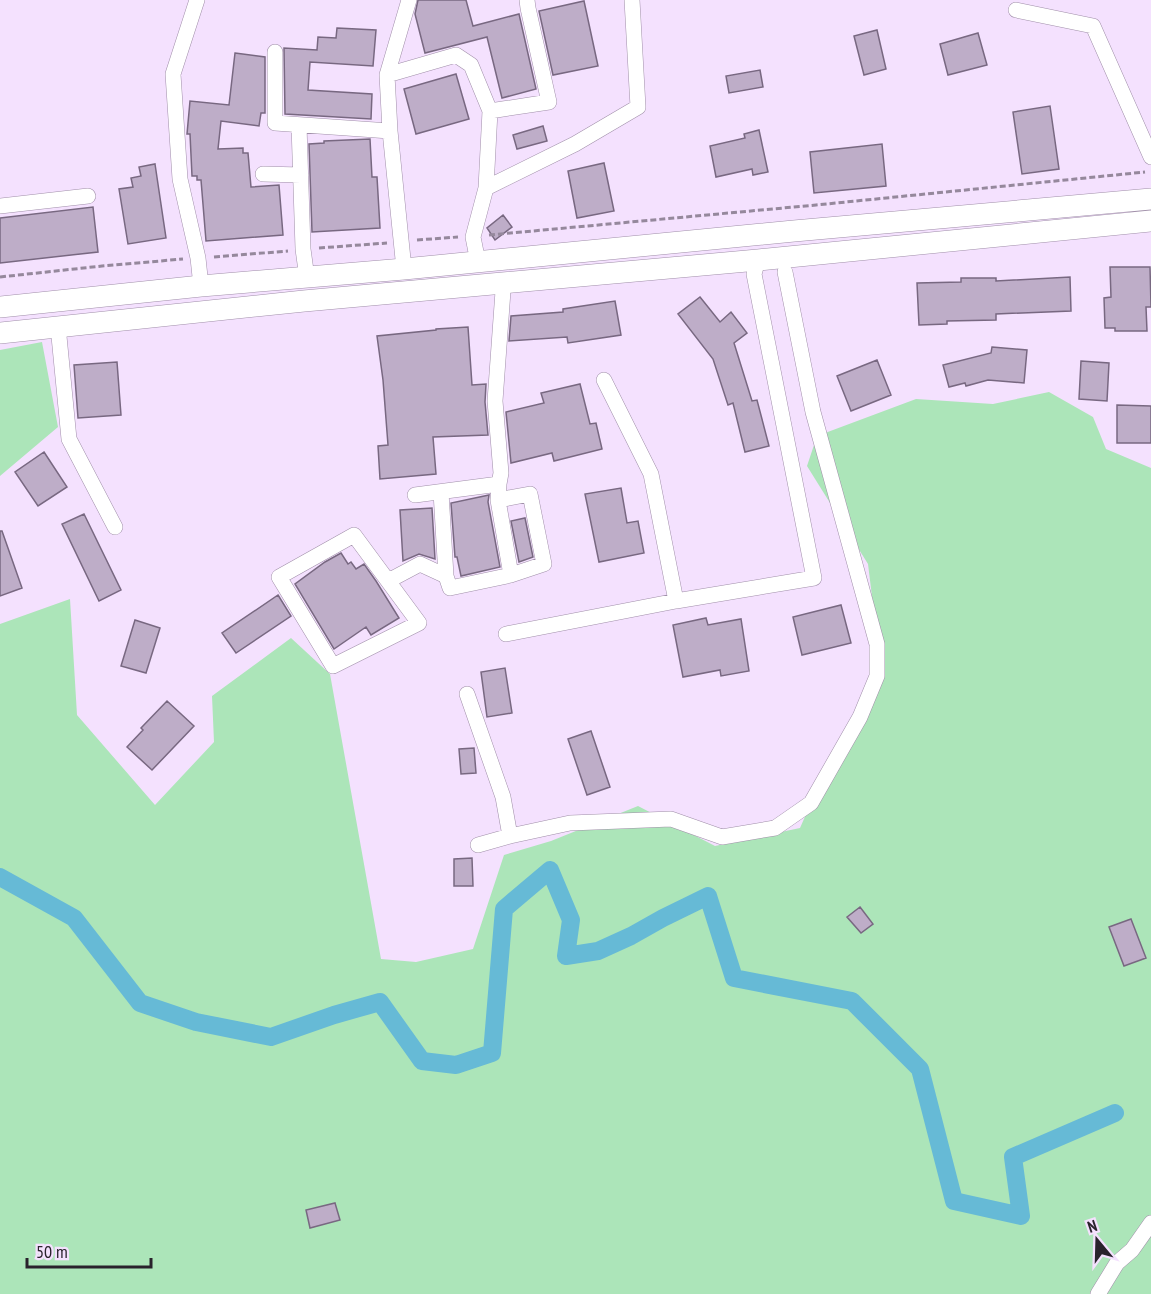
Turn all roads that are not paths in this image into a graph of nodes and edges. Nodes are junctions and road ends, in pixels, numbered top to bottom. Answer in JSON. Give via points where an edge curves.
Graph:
{"nodes":[{"id":1,"x":197,"y":0,"type":"edge"},
{"id":2,"x":409,"y":0,"type":"edge"},
{"id":3,"x":527,"y":0,"type":"edge"},
{"id":4,"x":632,"y":0,"type":"edge"},
{"id":5,"x":1016,"y":9,"type":"dead end"},
{"id":6,"x":275,"y":52,"type":"dead end"},
{"id":7,"x":387,"y":75,"type":"junction"},
{"id":8,"x":490,"y":111,"type":"junction"},
{"id":9,"x":299,"y":125,"type":"junction"},
{"id":10,"x":390,"y":130,"type":"junction"},
{"id":11,"x":1150,"y":164,"type":"edge"},
{"id":12,"x":263,"y":174,"type":"dead end"},
{"id":13,"x":301,"y":175,"type":"junction"},
{"id":14,"x":486,"y":188,"type":"junction"},
{"id":15,"x":88,"y":196,"type":"dead end"},
{"id":16,"x":1151,"y":199,"type":"edge"},
{"id":17,"x":0,"y":206,"type":"edge"},
{"id":18,"x":1151,"y":221,"type":"edge"},
{"id":19,"x":795,"y":231,"type":"junction"},
{"id":20,"x":758,"y":260,"type":"junction"},
{"id":21,"x":478,"y":262,"type":"junction"},
{"id":22,"x":791,"y":264,"type":"junction"},
{"id":23,"x":404,"y":269,"type":"junction"},
{"id":24,"x":307,"y":278,"type":"junction"},
{"id":25,"x":505,"y":283,"type":"junction"},
{"id":26,"x":201,"y":286,"type":"junction"},
{"id":27,"x":0,"y":307,"type":"edge"},
{"id":28,"x":58,"y":326,"type":"junction"},
{"id":29,"x":0,"y":333,"type":"edge"},
{"id":30,"x":604,"y":380,"type":"dead end"},
{"id":31,"x":499,"y":484,"type":"junction"},
{"id":32,"x":441,"y":492,"type":"junction"},
{"id":33,"x":415,"y":495,"type":"dead end"},
{"id":34,"x":498,"y":500,"type":"junction"},
{"id":35,"x":115,"y":526,"type":"dead end"},
{"id":36,"x":511,"y":575,"type":"junction"},
{"id":37,"x":446,"y":576,"type":"junction"},
{"id":38,"x":388,"y":581,"type":"junction"},
{"id":39,"x":676,"y":602,"type":"junction"},
{"id":40,"x":506,"y":634,"type":"dead end"},
{"id":41,"x":467,"y":694,"type":"dead end"},
{"id":42,"x":510,"y":837,"type":"junction"},
{"id":43,"x":478,"y":844,"type":"dead end"},
{"id":44,"x":1151,"y":1223,"type":"edge"},
{"id":45,"x":1098,"y":1294,"type":"edge"}],
"edges":[{"from":1,"to":26,"type":"street","via":[[173,74],[180,179]]},
{"from":2,"to":7,"type":"street"},
{"from":3,"to":8,"type":"street","via":[[549,102]]},
{"from":4,"to":14,"type":"street","via":[[638,107],[575,144]]},
{"from":5,"to":11,"type":"street","via":[[1093,26]]},
{"from":6,"to":9,"type":"street","via":[[275,123]]},
{"from":7,"to":8,"type":"street","via":[[456,55],[471,65]]},
{"from":7,"to":10,"type":"street"},
{"from":8,"to":14,"type":"street"},
{"from":9,"to":10,"type":"street"},
{"from":9,"to":13,"type":"street"},
{"from":10,"to":23,"type":"street"},
{"from":12,"to":13,"type":"street"},
{"from":13,"to":24,"type":"street"},
{"from":14,"to":21,"type":"street","via":[[473,237]]},
{"from":15,"to":17,"type":"street"},
{"from":16,"to":19,"type":"main road"},
{"from":18,"to":22,"type":"main road"},
{"from":19,"to":21,"type":"main road"},
{"from":19,"to":22,"type":"main road"},
{"from":20,"to":22,"type":"main road"},
{"from":20,"to":25,"type":"main road"},
{"from":20,"to":39,"type":"street","via":[[753,274],[814,578]]},
{"from":21,"to":23,"type":"main road"},
{"from":22,"to":42,"type":"street","via":[[813,412],[877,644],[877,676],[860,717],[811,804],[775,828],[722,837],[671,819],[570,823]]},
{"from":23,"to":24,"type":"main road"},
{"from":24,"to":26,"type":"main road"},
{"from":25,"to":28,"type":"main road"},
{"from":25,"to":31,"type":"street","via":[[495,401]]},
{"from":26,"to":27,"type":"main road"},
{"from":28,"to":29,"type":"main road"},
{"from":28,"to":35,"type":"street","via":[[69,439]]},
{"from":30,"to":39,"type":"street","via":[[651,474]]},
{"from":31,"to":32,"type":"street"},
{"from":31,"to":34,"type":"street"},
{"from":32,"to":33,"type":"street"},
{"from":32,"to":37,"type":"street"},
{"from":34,"to":36,"type":"street"},
{"from":34,"to":36,"type":"street","via":[[530,494],[544,564]]},
{"from":36,"to":37,"type":"street","via":[[450,588]]},
{"from":37,"to":38,"type":"street","via":[[420,564]]},
{"from":38,"to":38,"type":"street","via":[[419,623],[333,666],[279,577],[354,535]]},
{"from":39,"to":40,"type":"street"},
{"from":41,"to":42,"type":"street","via":[[503,797]]},
{"from":42,"to":43,"type":"street"},
{"from":44,"to":45,"type":"street","via":[[1132,1250],[1117,1263]]}]}
